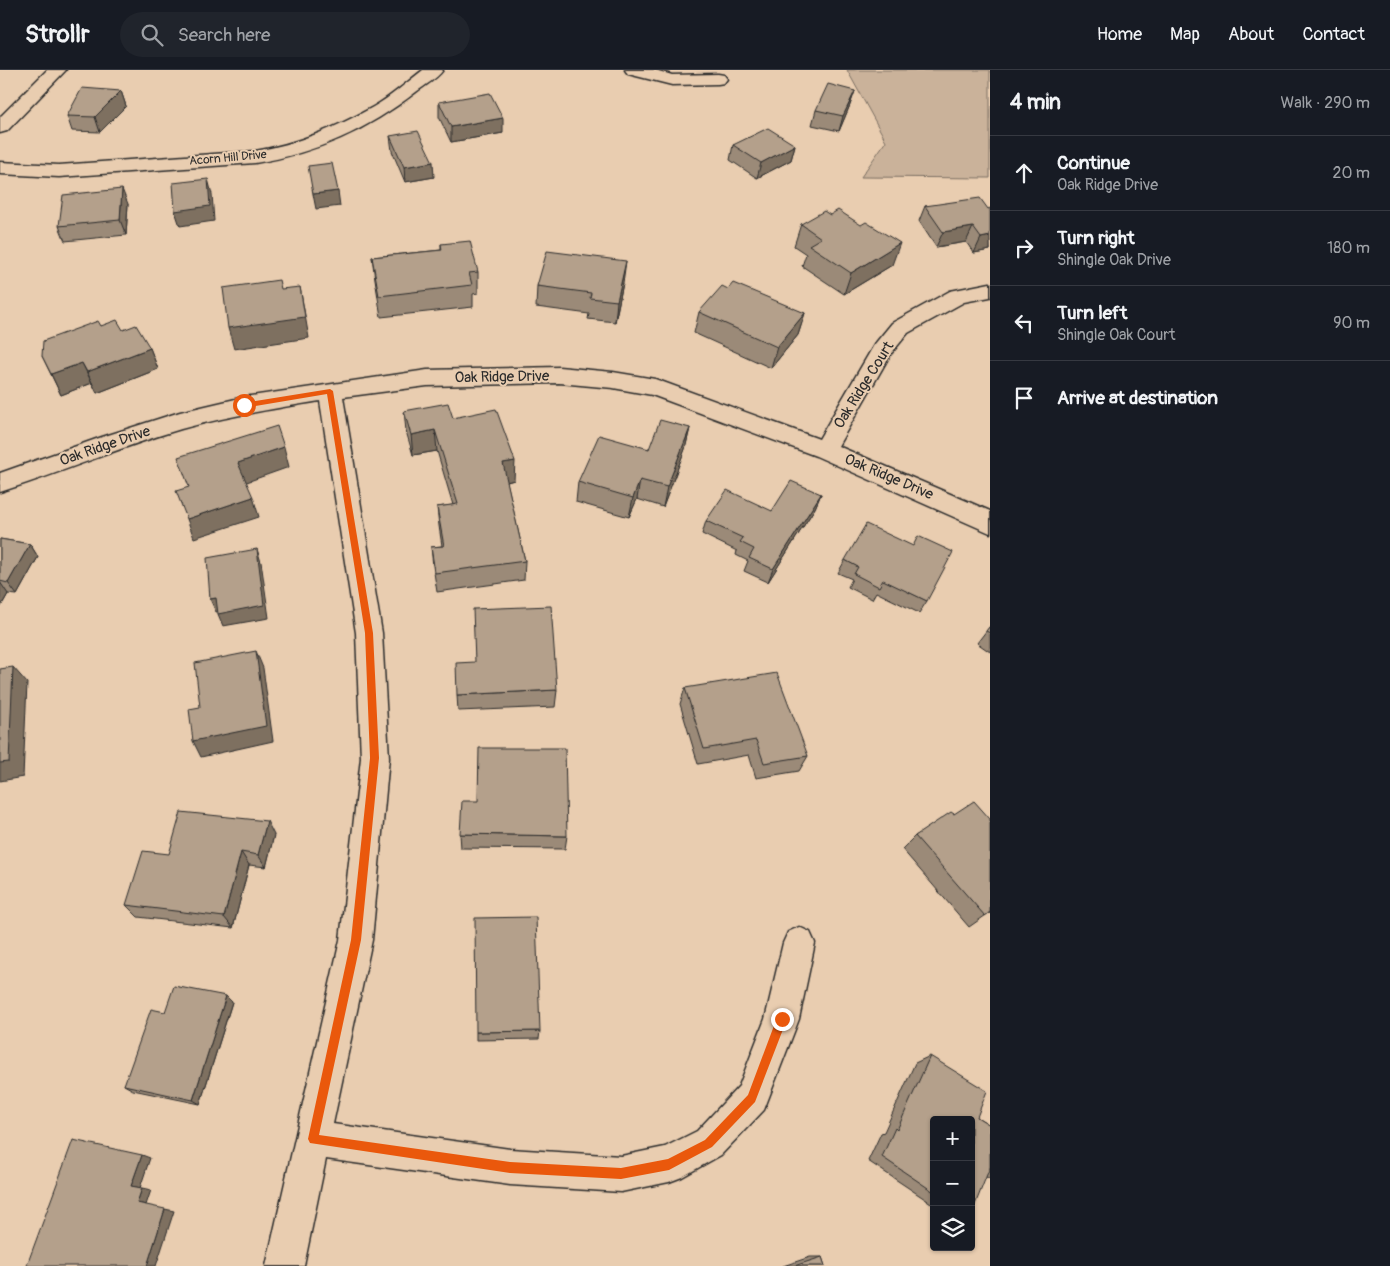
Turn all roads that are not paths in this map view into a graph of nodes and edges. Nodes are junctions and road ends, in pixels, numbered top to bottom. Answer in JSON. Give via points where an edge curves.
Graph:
{"nodes":[{"id":1,"x":57,"y":70,"type":"edge"},
{"id":2,"x":434,"y":70,"type":"edge"},
{"id":3,"x":634,"y":70,"type":"edge"},
{"id":4,"x":718,"y":80,"type":"dead end"},
{"id":5,"x":0,"y":127,"type":"edge"},
{"id":6,"x":0,"y":168,"type":"edge"},
{"id":7,"x":990,"y":290,"type":"edge"},
{"id":8,"x":330,"y":391,"type":"junction"},
{"id":9,"x":824,"y":450,"type":"junction"},
{"id":10,"x":0,"y":483,"type":"edge"},
{"id":11,"x":990,"y":523,"type":"edge"},
{"id":12,"x":799,"y":943,"type":"dead end"},
{"id":13,"x":313,"y":1139,"type":"junction"},
{"id":14,"x":286,"y":1266,"type":"edge"}],
"edges":[{"from":1,"to":5,"type":"street"},
{"from":2,"to":6,"type":"street","name":"Acorn Hill Drive","via":[[381,110],[312,144],[286,152],[255,158],[59,171]]},
{"from":3,"to":4,"type":"street","via":[[672,80]]},
{"from":7,"to":9,"type":"street","name":"Oak Ridge Court","via":[[958,296],[900,328],[882,350]]},
{"from":8,"to":9,"type":"street","name":"Oak Ridge Drive","via":[[427,378],[559,376],[614,380],[655,387]]},
{"from":8,"to":10,"type":"street","name":"Oak Ridge Drive","via":[[244,405],[180,421]]},
{"from":8,"to":13,"type":"street","via":[[369,633],[375,758],[356,940]]},
{"from":9,"to":11,"type":"street","name":"Oak Ridge Drive"},
{"from":12,"to":13,"type":"street","via":[[782,1019],[752,1098],[709,1143],[669,1164],[621,1174],[510,1168]]},
{"from":13,"to":14,"type":"street"}]}
